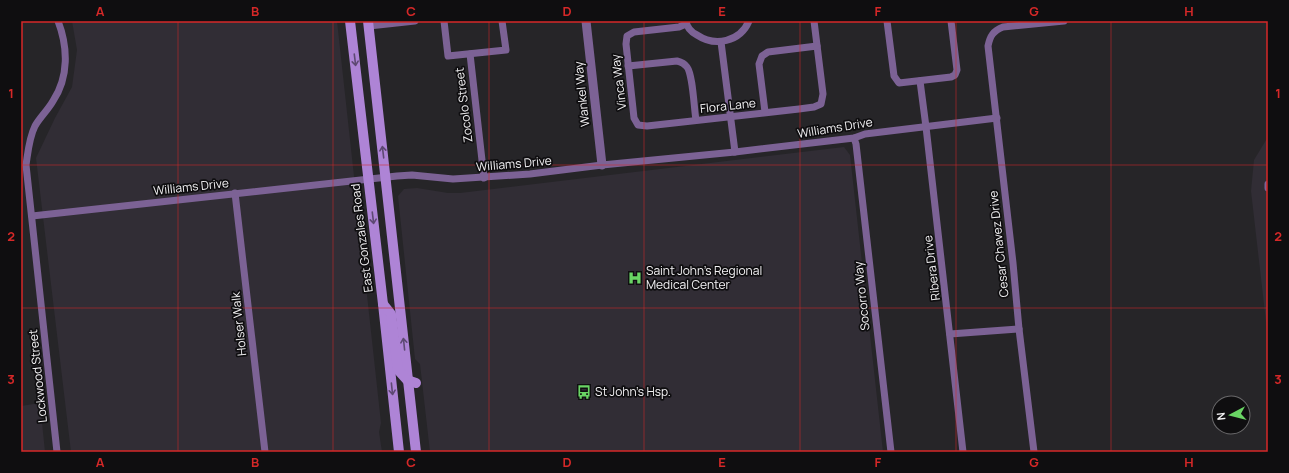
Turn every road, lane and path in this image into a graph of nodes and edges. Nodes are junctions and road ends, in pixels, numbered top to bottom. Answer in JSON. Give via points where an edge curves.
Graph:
{"nodes":[{"id":1,"x":58,"y":21,"type":"edge"},
{"id":2,"x":350,"y":21,"type":"edge"},
{"id":3,"x":415,"y":21,"type":"edge"},
{"id":4,"x":444,"y":21,"type":"edge"},
{"id":5,"x":502,"y":21,"type":"edge"},
{"id":6,"x":586,"y":21,"type":"edge"},
{"id":7,"x":749,"y":21,"type":"edge"},
{"id":8,"x":814,"y":21,"type":"edge"},
{"id":9,"x":887,"y":21,"type":"edge"},
{"id":10,"x":951,"y":21,"type":"edge"},
{"id":11,"x":1064,"y":21,"type":"edge"},
{"id":12,"x":368,"y":23,"type":"edge"},
{"id":13,"x":686,"y":23,"type":"edge"},
{"id":14,"x":1028,"y":23,"type":"edge"},
{"id":15,"x":721,"y":42,"type":"junction"},
{"id":16,"x":817,"y":46,"type":"junction"},
{"id":17,"x":470,"y":54,"type":"junction"},
{"id":18,"x":628,"y":66,"type":"junction"},
{"id":19,"x":920,"y":81,"type":"junction"},
{"id":20,"x":765,"y":112,"type":"junction"},
{"id":21,"x":730,"y":116,"type":"junction"},
{"id":22,"x":997,"y":118,"type":"junction"},
{"id":23,"x":696,"y":120,"type":"junction"},
{"id":24,"x":637,"y":123,"type":"joint"},
{"id":25,"x":926,"y":127,"type":"junction"},
{"id":26,"x":854,"y":138,"type":"junction"},
{"id":27,"x":735,"y":152,"type":"junction"},
{"id":28,"x":602,"y":165,"type":"junction"},
{"id":29,"x":386,"y":177,"type":"junction"},
{"id":30,"x":484,"y":178,"type":"junction"},
{"id":31,"x":369,"y":179,"type":"junction"},
{"id":32,"x":1268,"y":184,"type":"edge"},
{"id":33,"x":1268,"y":188,"type":"edge"},
{"id":34,"x":235,"y":193,"type":"junction"},
{"id":35,"x":32,"y":216,"type":"junction"},
{"id":36,"x":383,"y":304,"type":"junction"},
{"id":37,"x":1019,"y":328,"type":"junction"},
{"id":38,"x":950,"y":334,"type":"junction"},
{"id":39,"x":412,"y":382,"type":"junction"},
{"id":40,"x":57,"y":452,"type":"edge"},
{"id":41,"x":265,"y":452,"type":"edge"},
{"id":42,"x":399,"y":452,"type":"edge"},
{"id":43,"x":416,"y":452,"type":"edge"},
{"id":44,"x":891,"y":452,"type":"edge"},
{"id":45,"x":963,"y":452,"type":"edge"},
{"id":46,"x":1034,"y":452,"type":"edge"}],
"edges":[{"from":1,"to":35,"type":"street","name":"Lockwood Street","via":[[64,42],[65,65],[59,89],[35,126],[28,152],[26,165]]},
{"from":2,"to":31,"type":"main road","name":"East Gonzales Road","one_way":true},
{"from":3,"to":12,"type":"street"},
{"from":4,"to":17,"type":"street","name":"Zocolo Street","via":[[448,56]]},
{"from":5,"to":17,"type":"street","via":[[506,50]]},
{"from":6,"to":28,"type":"street","name":"Wankel Way"},
{"from":7,"to":15,"type":"street","via":[[739,33]]},
{"from":8,"to":16,"type":"street"},
{"from":9,"to":19,"type":"street","via":[[894,76],[900,83]]},
{"from":10,"to":19,"type":"street","via":[[957,70],[955,75]]},
{"from":11,"to":14,"type":"street"},
{"from":29,"to":12,"type":"main road","one_way":true},
{"from":13,"to":15,"type":"street","via":[[690,31],[701,38]]},
{"from":13,"to":18,"type":"street","name":"Vinca Way","via":[[679,27],[634,32],[627,36]]},
{"from":14,"to":22,"type":"street","name":"Cesar Chavez Drive","via":[[996,30],[989,39]]},
{"from":15,"to":21,"type":"street"},
{"from":16,"to":20,"type":"street","via":[[768,52],[762,56],[759,64]]},
{"from":16,"to":20,"type":"street","name":"Flora Lane","via":[[823,94],[821,102],[814,107]]},
{"from":17,"to":30,"type":"street","name":"Zocolo Street"},
{"from":18,"to":23,"type":"street","via":[[677,61],[684,63],[691,79]]},
{"from":18,"to":24,"type":"street","name":"Vinca Way","via":[[634,118]]},
{"from":19,"to":25,"type":"street","name":"Ribera Drive"},
{"from":20,"to":21,"type":"street","name":"Flora Lane"},
{"from":21,"to":23,"type":"street","name":"Flora Lane"},
{"from":21,"to":27,"type":"street"},
{"from":22,"to":25,"type":"street","name":"Williams Drive"},
{"from":22,"to":37,"type":"street","name":"Cesar Chavez Drive"},
{"from":23,"to":24,"type":"street","name":"Flora Lane","via":[[647,126]]},
{"from":25,"to":26,"type":"street","name":"Williams Drive","via":[[865,134]]},
{"from":25,"to":38,"type":"street","name":"Ribera Drive"},
{"from":26,"to":27,"type":"street","name":"Williams Drive"},
{"from":26,"to":44,"type":"street","name":"Socorro Way"},
{"from":27,"to":28,"type":"street","name":"Williams Drive"},
{"from":28,"to":30,"type":"street","name":"Williams Drive"},
{"from":29,"to":30,"type":"street","name":"Williams Drive","via":[[412,175],[441,179]]},
{"from":29,"to":31,"type":"street","name":"Williams Drive"},
{"from":39,"to":29,"type":"main road","one_way":true},
{"from":31,"to":34,"type":"street","name":"Williams Drive"},
{"from":31,"to":36,"type":"main road","name":"East Gonzales Road","one_way":true},
{"from":32,"to":33,"type":"street"},
{"from":34,"to":35,"type":"street","name":"Williams Drive"},
{"from":34,"to":41,"type":"street","name":"Holser Walk"},
{"from":35,"to":40,"type":"street","name":"Lockwood Street"},
{"from":36,"to":39,"type":"main road","via":[[391,314],[398,370]]},
{"from":36,"to":42,"type":"main road","name":"East Gonzales Road","one_way":true},
{"from":37,"to":38,"type":"street"},
{"from":37,"to":46,"type":"street","name":"Cesar Chavez Drive"},
{"from":38,"to":45,"type":"street","name":"Ribera Drive"},
{"from":39,"to":43,"type":"main road"}]}
